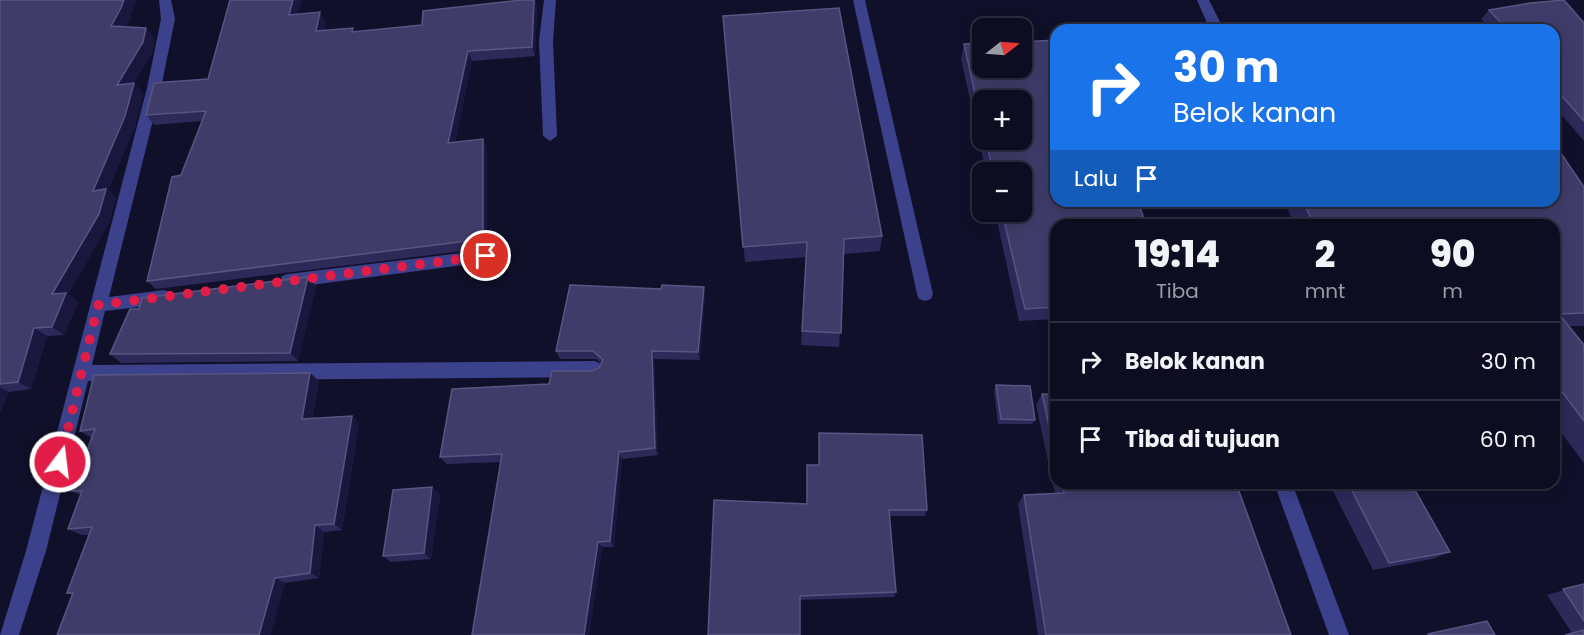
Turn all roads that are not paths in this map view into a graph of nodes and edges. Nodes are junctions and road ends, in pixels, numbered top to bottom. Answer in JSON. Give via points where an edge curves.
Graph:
{"nodes":[{"id":1,"x":165,"y":0,"type":"edge"},
{"id":2,"x":550,"y":0,"type":"edge"},
{"id":3,"x":859,"y":0,"type":"edge"},
{"id":4,"x":1203,"y":0,"type":"edge"},
{"id":5,"x":1214,"y":24,"type":"edge"},
{"id":6,"x":550,"y":136,"type":"dead end"},
{"id":7,"x":486,"y":256,"type":"dead end"},
{"id":8,"x":275,"y":283,"type":"edge"},
{"id":9,"x":925,"y":294,"type":"dead end"},
{"id":10,"x":181,"y":295,"type":"edge"},
{"id":11,"x":98,"y":305,"type":"junction"},
{"id":12,"x":596,"y":369,"type":"edge"},
{"id":13,"x":83,"y":373,"type":"junction"},
{"id":14,"x":1284,"y":489,"type":"edge"},
{"id":15,"x":9,"y":635,"type":"edge"},
{"id":16,"x":1339,"y":635,"type":"edge"}],
"edges":[{"from":1,"to":11,"type":"street","via":[[168,19],[154,88]]},
{"from":2,"to":6,"type":"street","via":[[546,41]]},
{"from":3,"to":9,"type":"street"},
{"from":4,"to":5,"type":"street"},
{"from":7,"to":8,"type":"street"},
{"from":10,"to":11,"type":"street"},
{"from":11,"to":13,"type":"street"},
{"from":12,"to":13,"type":"street"},
{"from":13,"to":15,"type":"street","via":[[36,551]]},
{"from":14,"to":16,"type":"street"}]}
